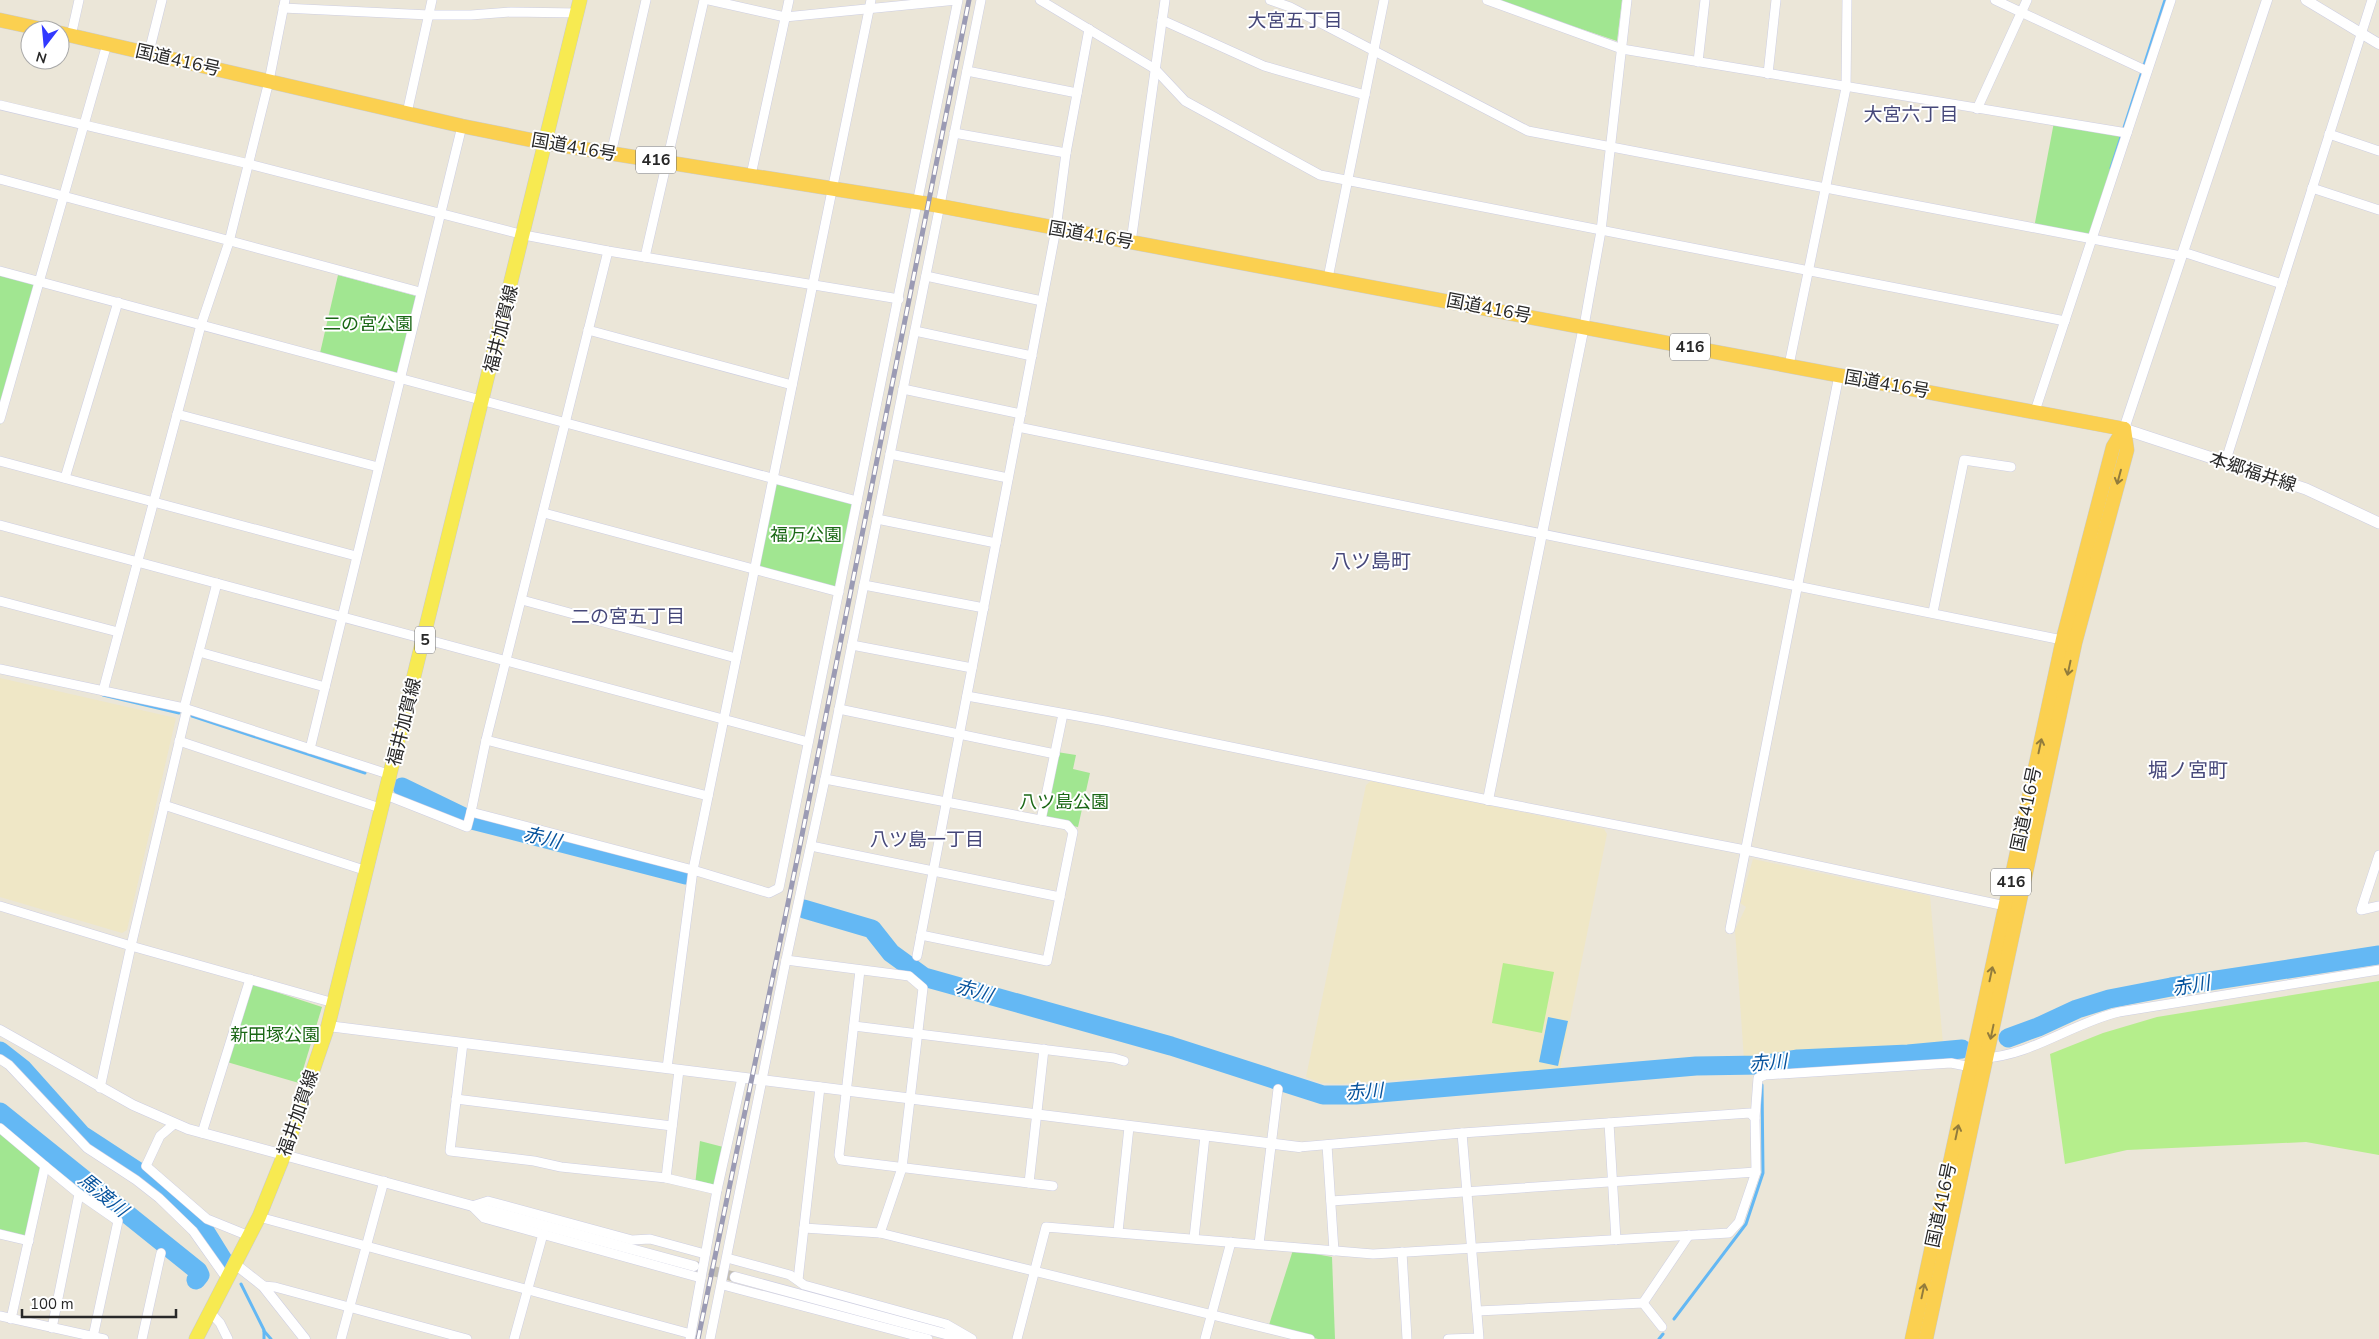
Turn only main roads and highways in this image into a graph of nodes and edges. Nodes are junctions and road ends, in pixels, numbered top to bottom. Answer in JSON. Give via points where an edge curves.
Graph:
{"nodes":[{"id":1,"x":579,"y":6,"type":"edge"},
{"id":2,"x":0,"y":20,"type":"edge"},
{"id":3,"x":20,"y":24,"type":"edge"},
{"id":4,"x":70,"y":35,"type":"edge"},
{"id":5,"x":546,"y":143,"type":"junction"},
{"id":6,"x":2124,"y":430,"type":"junction"},
{"id":7,"x":2379,"y":523,"type":"edge"},
{"id":8,"x":1976,"y":1061,"type":"junction"},
{"id":9,"x":196,"y":1339,"type":"edge"},
{"id":10,"x":1912,"y":1339,"type":"edge"},
{"id":11,"x":1926,"y":1339,"type":"edge"}],
"edges":[{"from":1,"to":5,"type":"main road","name":"福井加賀線","number":"5"},
{"from":2,"to":3,"type":"highway"},
{"from":4,"to":5,"type":"highway","name":"国道416号","number":"416"},
{"from":5,"to":6,"type":"highway","name":"国道416号","number":"416","via":[[940,206]]},
{"from":5,"to":9,"type":"main road","name":"福井加賀線","number":"5","via":[[328,1026],[259,1217]]},
{"from":6,"to":7,"type":"main road","name":"本郷福井線","via":[[2325,496]]},
{"from":6,"to":8,"type":"highway","name":"国道416号","number":"416","via":[[2127,450],[2069,641]]},
{"from":10,"to":8,"type":"highway","name":"国道416号","number":"416","one_way":true},
{"from":8,"to":11,"type":"highway","name":"国道416号","number":"416","via":[[1943,1260]]}]}
